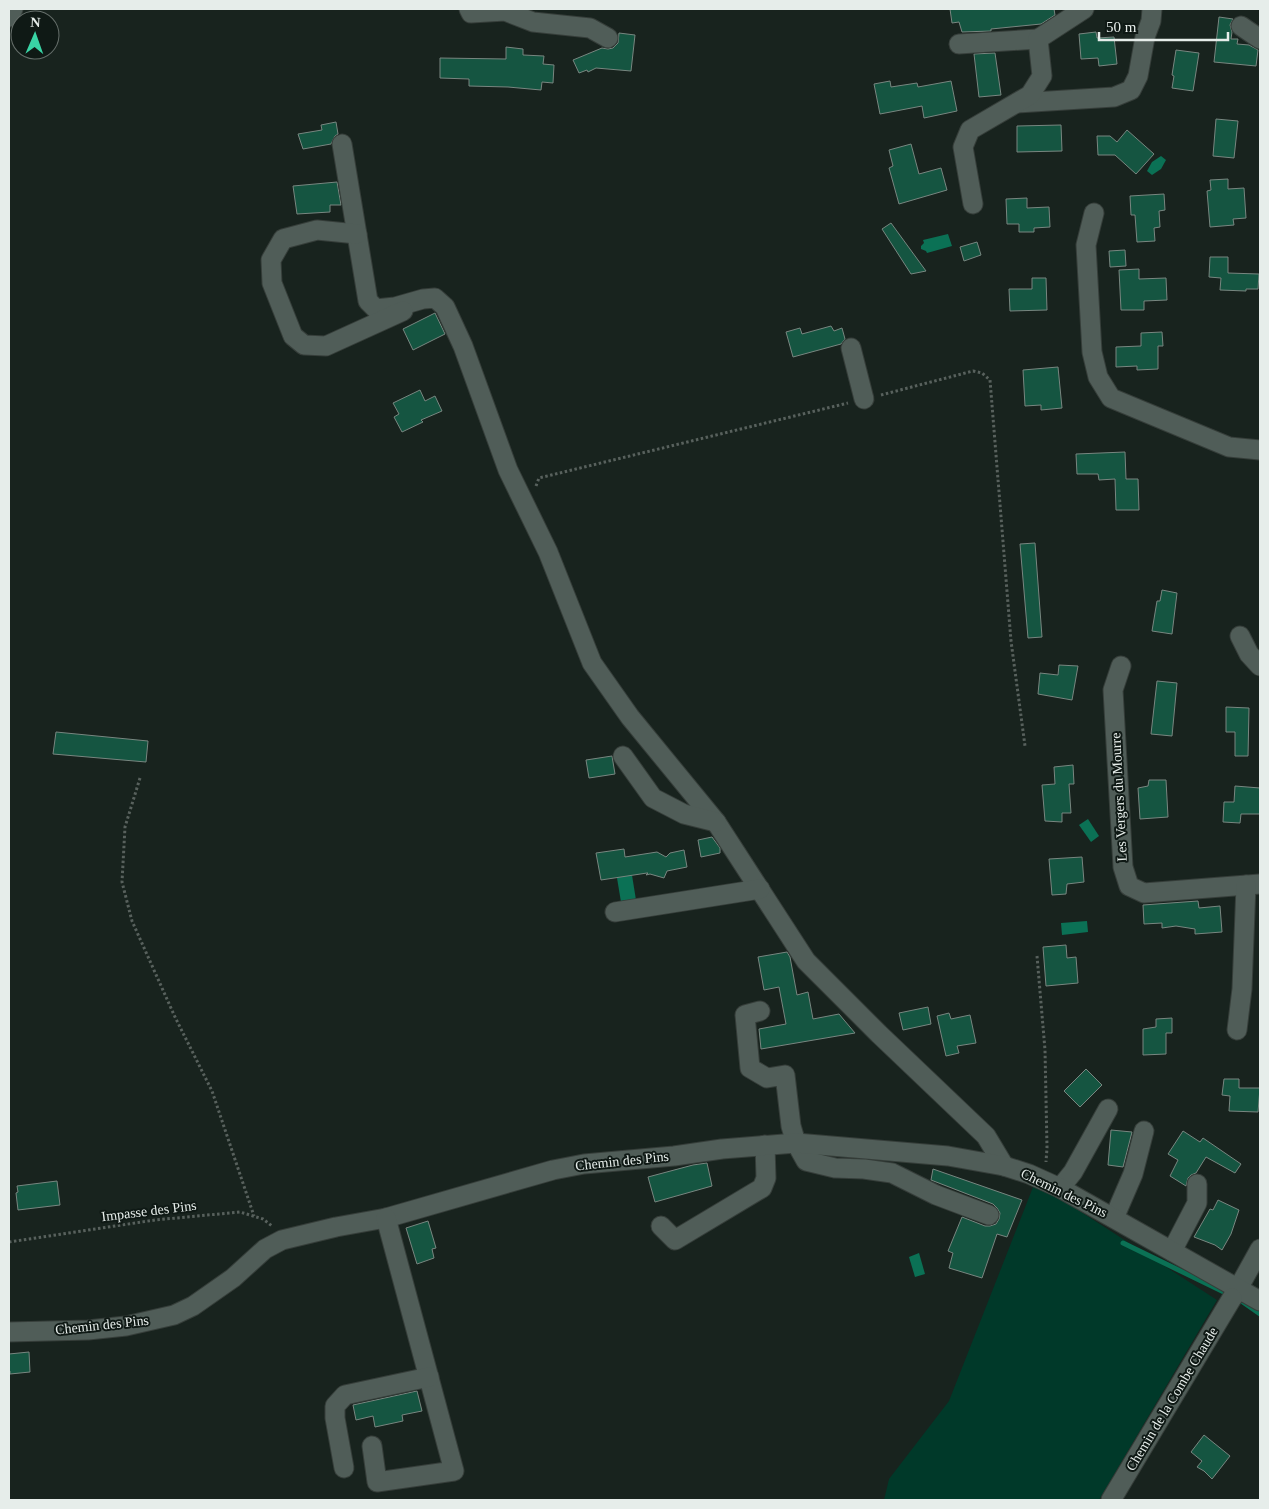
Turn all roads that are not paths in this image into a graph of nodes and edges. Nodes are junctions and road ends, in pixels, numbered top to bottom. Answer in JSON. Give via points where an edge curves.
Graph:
{"nodes":[{"id":1,"x":13,"y":9,"type":"edge"},
{"id":2,"x":469,"y":9,"type":"edge"},
{"id":3,"x":1084,"y":9,"type":"edge"},
{"id":4,"x":1151,"y":15,"type":"edge"},
{"id":5,"x":9,"y":17,"type":"edge"},
{"id":6,"x":1241,"y":26,"type":"dead end"},
{"id":7,"x":608,"y":38,"type":"dead end"},
{"id":8,"x":1260,"y":38,"type":"edge"},
{"id":9,"x":1038,"y":39,"type":"junction"},
{"id":10,"x":959,"y":44,"type":"dead end"},
{"id":11,"x":1017,"y":103,"type":"junction"},
{"id":12,"x":342,"y":144,"type":"dead end"},
{"id":13,"x":973,"y":204,"type":"dead end"},
{"id":14,"x":1094,"y":213,"type":"dead end"},
{"id":15,"x":357,"y":234,"type":"junction"},
{"id":16,"x":440,"y":302,"type":"junction"},
{"id":17,"x":851,"y":348,"type":"dead end"},
{"id":18,"x":864,"y":399,"type":"road end"},
{"id":19,"x":1260,"y":450,"type":"edge"},
{"id":20,"x":1240,"y":636,"type":"dead end"},
{"id":21,"x":1121,"y":666,"type":"dead end"},
{"id":22,"x":1260,"y":666,"type":"edge"},
{"id":23,"x":623,"y":756,"type":"dead end"},
{"id":24,"x":716,"y":822,"type":"junction"},
{"id":25,"x":1253,"y":884,"type":"edge"},
{"id":26,"x":760,"y":889,"type":"junction"},
{"id":27,"x":615,"y":912,"type":"dead end"},
{"id":28,"x":760,"y":1010,"type":"dead end"},
{"id":29,"x":1237,"y":1030,"type":"dead end"},
{"id":30,"x":1108,"y":1109,"type":"dead end"},
{"id":31,"x":1144,"y":1131,"type":"dead end"},
{"id":32,"x":796,"y":1143,"type":"junction"},
{"id":33,"x":765,"y":1145,"type":"junction"},
{"id":34,"x":1004,"y":1166,"type":"junction"},
{"id":35,"x":1052,"y":1184,"type":"junction"},
{"id":36,"x":1196,"y":1184,"type":"dead end"},
{"id":37,"x":989,"y":1215,"type":"dead end"},
{"id":38,"x":386,"y":1218,"type":"junction"},
{"id":39,"x":1114,"y":1218,"type":"junction"},
{"id":40,"x":661,"y":1226,"type":"dead end"},
{"id":41,"x":1260,"y":1249,"type":"edge"},
{"id":42,"x":1172,"y":1251,"type":"junction"},
{"id":43,"x":1235,"y":1293,"type":"junction"},
{"id":44,"x":1260,"y":1300,"type":"edge"},
{"id":45,"x":9,"y":1332,"type":"edge"},
{"id":46,"x":429,"y":1377,"type":"junction"},
{"id":47,"x":372,"y":1446,"type":"dead end"},
{"id":48,"x":344,"y":1468,"type":"dead end"},
{"id":49,"x":1111,"y":1500,"type":"edge"}],
"edges":[{"from":1,"to":5,"type":"street"},
{"from":2,"to":7,"type":"street","via":[[471,13],[505,11],[533,22],[590,28]]},
{"from":3,"to":9,"type":"street"},
{"from":4,"to":11,"type":"street","via":[[1138,76],[1130,90],[1114,97]]},
{"from":6,"to":8,"type":"street"},
{"from":9,"to":10,"type":"street"},
{"from":9,"to":11,"type":"street","via":[[1042,76],[1030,95]]},
{"from":11,"to":13,"type":"street","via":[[970,130],[963,147]]},
{"from":12,"to":15,"type":"street"},
{"from":14,"to":19,"type":"street","via":[[1086,245],[1092,352],[1098,377],[1111,398],[1229,447]]},
{"from":15,"to":16,"type":"street","via":[[368,301],[376,309],[423,299]]},
{"from":15,"to":16,"type":"street","via":[[316,230],[283,238],[270,260],[272,283],[293,336],[304,345],[326,346]]},
{"from":16,"to":24,"type":"street","via":[[463,346],[508,470],[548,552],[592,663],[630,717]]},
{"from":17,"to":18,"type":"street"},
{"from":20,"to":22,"type":"street"},
{"from":21,"to":25,"type":"street","name":"Les Vergers du Mourre","via":[[1113,690],[1123,868],[1129,886],[1144,893]]},
{"from":23,"to":24,"type":"street","via":[[653,798],[684,814]]},
{"from":24,"to":26,"type":"street"},
{"from":25,"to":29,"type":"street"},
{"from":26,"to":27,"type":"street"},
{"from":26,"to":34,"type":"street","via":[[806,961],[986,1136]]},
{"from":28,"to":32,"type":"street","via":[[745,1015],[750,1068],[766,1078],[785,1075]]},
{"from":30,"to":35,"type":"street","via":[[1073,1172]]},
{"from":31,"to":39,"type":"street","via":[[1133,1174]]},
{"from":32,"to":33,"type":"street","name":"Chemin des Pins"},
{"from":32,"to":34,"type":"street","name":"Chemin des Pins","via":[[948,1156]]},
{"from":32,"to":37,"type":"street","via":[[806,1161],[835,1168],[864,1168],[892,1173],[936,1195]]},
{"from":33,"to":38,"type":"street","name":"Chemin des Pins","via":[[584,1164]]},
{"from":33,"to":40,"type":"street","via":[[766,1178],[762,1188],[675,1240]]},
{"from":34,"to":35,"type":"street","name":"Chemin des Pins"},
{"from":35,"to":39,"type":"street","name":"Chemin des Pins"},
{"from":36,"to":42,"type":"street","via":[[1197,1203]]},
{"from":38,"to":45,"type":"street","name":"Chemin des Pins","via":[[282,1240],[265,1249],[233,1278],[193,1306],[174,1315],[126,1326],[88,1330]]},
{"from":38,"to":46,"type":"street"},
{"from":39,"to":42,"type":"street","name":"Chemin des Pins"},
{"from":41,"to":43,"type":"street","name":"Chemin de la Combe Chaude"},
{"from":42,"to":43,"type":"street","name":"Chemin des Pins"},
{"from":43,"to":44,"type":"street","name":"Chemin des Pins"},
{"from":43,"to":49,"type":"street","name":"Chemin de la Combe Chaude"},
{"from":46,"to":47,"type":"street","via":[[454,1471],[377,1482]]},
{"from":46,"to":48,"type":"street","via":[[345,1395],[335,1406]]}]}
